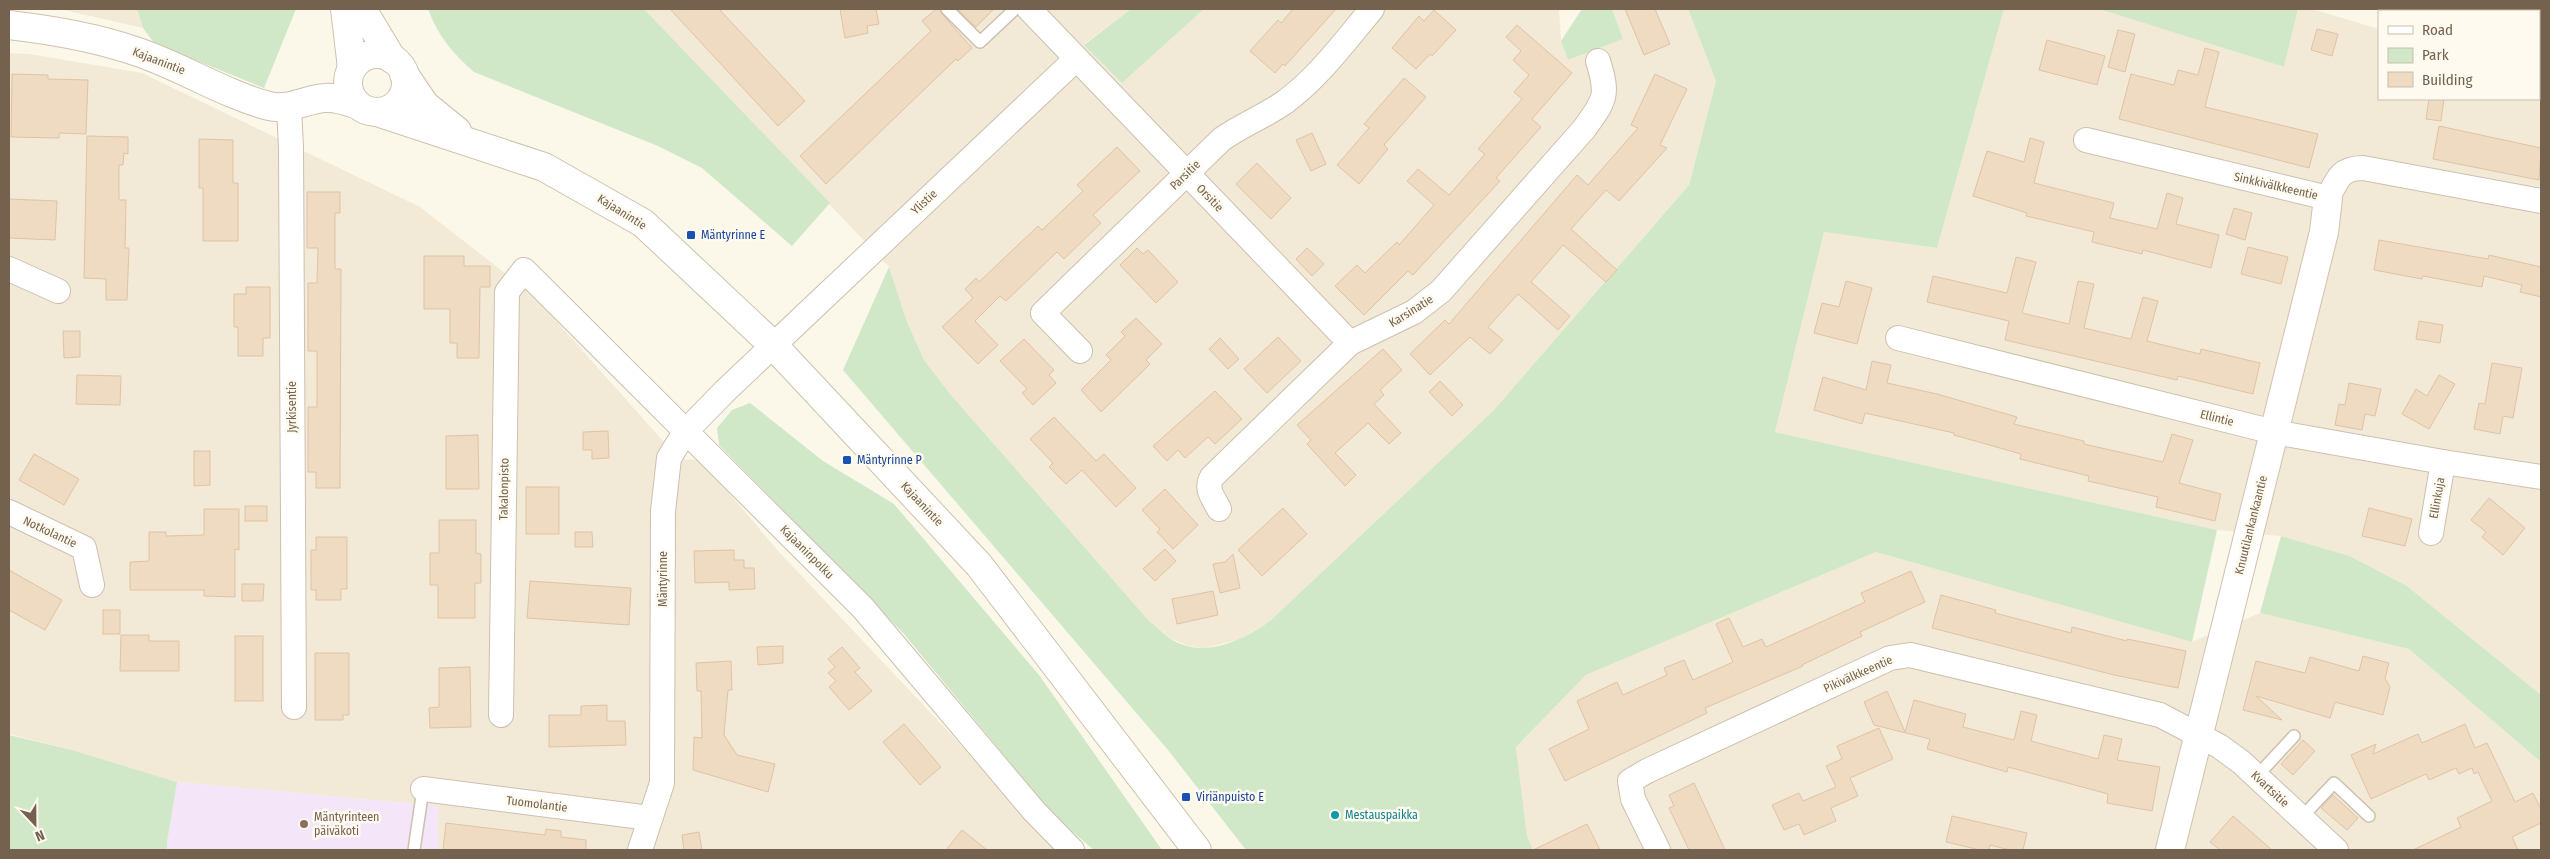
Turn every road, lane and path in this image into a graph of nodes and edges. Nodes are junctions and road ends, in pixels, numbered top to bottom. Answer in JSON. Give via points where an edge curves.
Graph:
{"nodes":[{"id":1,"x":345,"y":9,"type":"edge"},
{"id":2,"x":362,"y":9,"type":"edge"},
{"id":3,"x":947,"y":9,"type":"edge"},
{"id":4,"x":1372,"y":9,"type":"edge"},
{"id":5,"x":1030,"y":11,"type":"edge"},
{"id":6,"x":9,"y":26,"type":"edge"},
{"id":7,"x":1075,"y":60,"type":"junction"},
{"id":8,"x":1598,"y":61,"type":"dead end"},
{"id":9,"x":398,"y":66,"type":"junction"},
{"id":10,"x":350,"y":72,"type":"junction"},
{"id":11,"x":296,"y":105,"type":"junction"},
{"id":12,"x":367,"y":109,"type":"junction"},
{"id":13,"x":2086,"y":140,"type":"dead end"},
{"id":14,"x":495,"y":150,"type":"junction"},
{"id":15,"x":1186,"y":173,"type":"junction"},
{"id":16,"x":2328,"y":198,"type":"junction"},
{"id":17,"x":2541,"y":201,"type":"edge"},
{"id":18,"x":9,"y":269,"type":"edge"},
{"id":19,"x":524,"y":270,"type":"joint"},
{"id":20,"x":58,"y":291,"type":"dead end"},
{"id":21,"x":1898,"y":338,"type":"dead end"},
{"id":22,"x":1350,"y":343,"type":"junction"},
{"id":23,"x":773,"y":345,"type":"junction"},
{"id":24,"x":1080,"y":351,"type":"dead end"},
{"id":25,"x":685,"y":432,"type":"junction"},
{"id":26,"x":2274,"y":432,"type":"junction"},
{"id":27,"x":2443,"y":462,"type":"junction"},
{"id":28,"x":2541,"y":477,"type":"edge"},
{"id":29,"x":1219,"y":508,"type":"dead end"},
{"id":30,"x":9,"y":512,"type":"edge"},
{"id":31,"x":2431,"y":533,"type":"dead end"},
{"id":32,"x":92,"y":585,"type":"dead end"},
{"id":33,"x":294,"y":708,"type":"dead end"},
{"id":34,"x":501,"y":715,"type":"dead end"},
{"id":35,"x":2198,"y":736,"type":"junction"},
{"id":36,"x":2294,"y":736,"type":"dead end"},
{"id":37,"x":2256,"y":776,"type":"junction"},
{"id":38,"x":423,"y":790,"type":"joint"},
{"id":39,"x":2369,"y":816,"type":"dead end"},
{"id":40,"x":650,"y":818,"type":"junction"},
{"id":41,"x":2302,"y":818,"type":"junction"},
{"id":42,"x":414,"y":850,"type":"edge"},
{"id":43,"x":640,"y":850,"type":"edge"},
{"id":44,"x":1072,"y":850,"type":"edge"},
{"id":45,"x":1198,"y":850,"type":"edge"},
{"id":46,"x":1658,"y":850,"type":"edge"},
{"id":47,"x":2170,"y":850,"type":"edge"},
{"id":48,"x":2336,"y":850,"type":"edge"}],
"edges":[{"from":1,"to":10,"type":"main road"},
{"from":2,"to":9,"type":"main road","name":"Kajaanintie"},
{"from":3,"to":5,"type":"lane","via":[[980,42]]},
{"from":4,"to":15,"type":"street","name":"Parsitie","via":[[1312,79],[1284,102],[1222,139]]},
{"from":5,"to":7,"type":"street","name":"Orsitie"},
{"from":6,"to":11,"type":"main road","name":"Kajaanintie","via":[[61,32],[135,51],[270,106]]},
{"from":7,"to":15,"type":"street","name":"Orsitie"},
{"from":7,"to":23,"type":"street","name":"Ylistie"},
{"from":8,"to":22,"type":"street","name":"Karsinatie","via":[[1605,94],[1600,107],[1441,291],[1398,321]]},
{"from":9,"to":10,"type":"main road","via":[[378,54],[368,56]]},
{"from":9,"to":12,"type":"main road","via":[[404,94],[398,103],[387,111]]},
{"from":9,"to":14,"type":"main road","name":"Kajaanintie","via":[[425,104],[447,124]]},
{"from":10,"to":11,"type":"main road","via":[[325,94]]},
{"from":10,"to":12,"type":"main road","via":[[348,88],[351,98]]},
{"from":11,"to":12,"type":"main road","name":"Kajaanintie","via":[[324,98],[341,99]]},
{"from":11,"to":33,"type":"street","name":"Jyrkisentie","via":[[291,148]]},
{"from":12,"to":14,"type":"main road","name":"Kajaanintie"},
{"from":13,"to":16,"type":"street","name":"Sinkkivälkkeentie"},
{"from":14,"to":23,"type":"main road","name":"Kajaanintie","via":[[544,167],[643,222]]},
{"from":15,"to":22,"type":"street","name":"Orsitie"},
{"from":15,"to":24,"type":"street","name":"Parsitie","via":[[1043,313]]},
{"from":16,"to":17,"type":"street","name":"Sinkkivälkkeentie","via":[[2340,177],[2350,168],[2363,168]]},
{"from":16,"to":26,"type":"main road","name":"Knuutilankankaantie","via":[[2324,232]]},
{"from":18,"to":20,"type":"street"},
{"from":19,"to":25,"type":"street","name":"Kajaaninpolku"},
{"from":19,"to":34,"type":"street","name":"Takalonpisto","via":[[507,292]]},
{"from":21,"to":26,"type":"street","name":"Ellintie"},
{"from":22,"to":29,"type":"street","name":"Karsinatie","via":[[1212,477],[1208,483],[1209,491]]},
{"from":23,"to":25,"type":"street","name":"Mäntyrinne"},
{"from":23,"to":45,"type":"main road","name":"Kajaanintie","via":[[979,565]]},
{"from":25,"to":40,"type":"street","name":"Mäntyrinne","via":[[669,458],[663,511],[662,783]]},
{"from":25,"to":44,"type":"street","name":"Kajaaninpolku","via":[[864,608],[1034,811]]},
{"from":26,"to":27,"type":"street","name":"Ellintie"},
{"from":26,"to":35,"type":"main road","name":"Knuutilankankaantie"},
{"from":27,"to":28,"type":"street","name":"Ellintie"},
{"from":27,"to":31,"type":"street","name":"Ellinkuja"},
{"from":30,"to":32,"type":"street","name":"Notkolantie","via":[[84,548]]},
{"from":35,"to":37,"type":"street","name":"Kvartsitie","via":[[2226,751]]},
{"from":35,"to":46,"type":"street","name":"Pikivälkkeentie","via":[[2160,715],[1910,655],[1890,658],[1630,781],[1633,799]]},
{"from":35,"to":47,"type":"main road","name":"Knuutilankankaantie"},
{"from":36,"to":37,"type":"lane"},
{"from":37,"to":41,"type":"street","name":"Kvartsitie"},
{"from":38,"to":40,"type":"street","name":"Tuomolantie"},
{"from":38,"to":42,"type":"lane"},
{"from":39,"to":41,"type":"lane","via":[[2334,783]]},
{"from":40,"to":43,"type":"street","name":"Mäntyrinne"},
{"from":41,"to":48,"type":"street","name":"Kvartsitie"}]}
